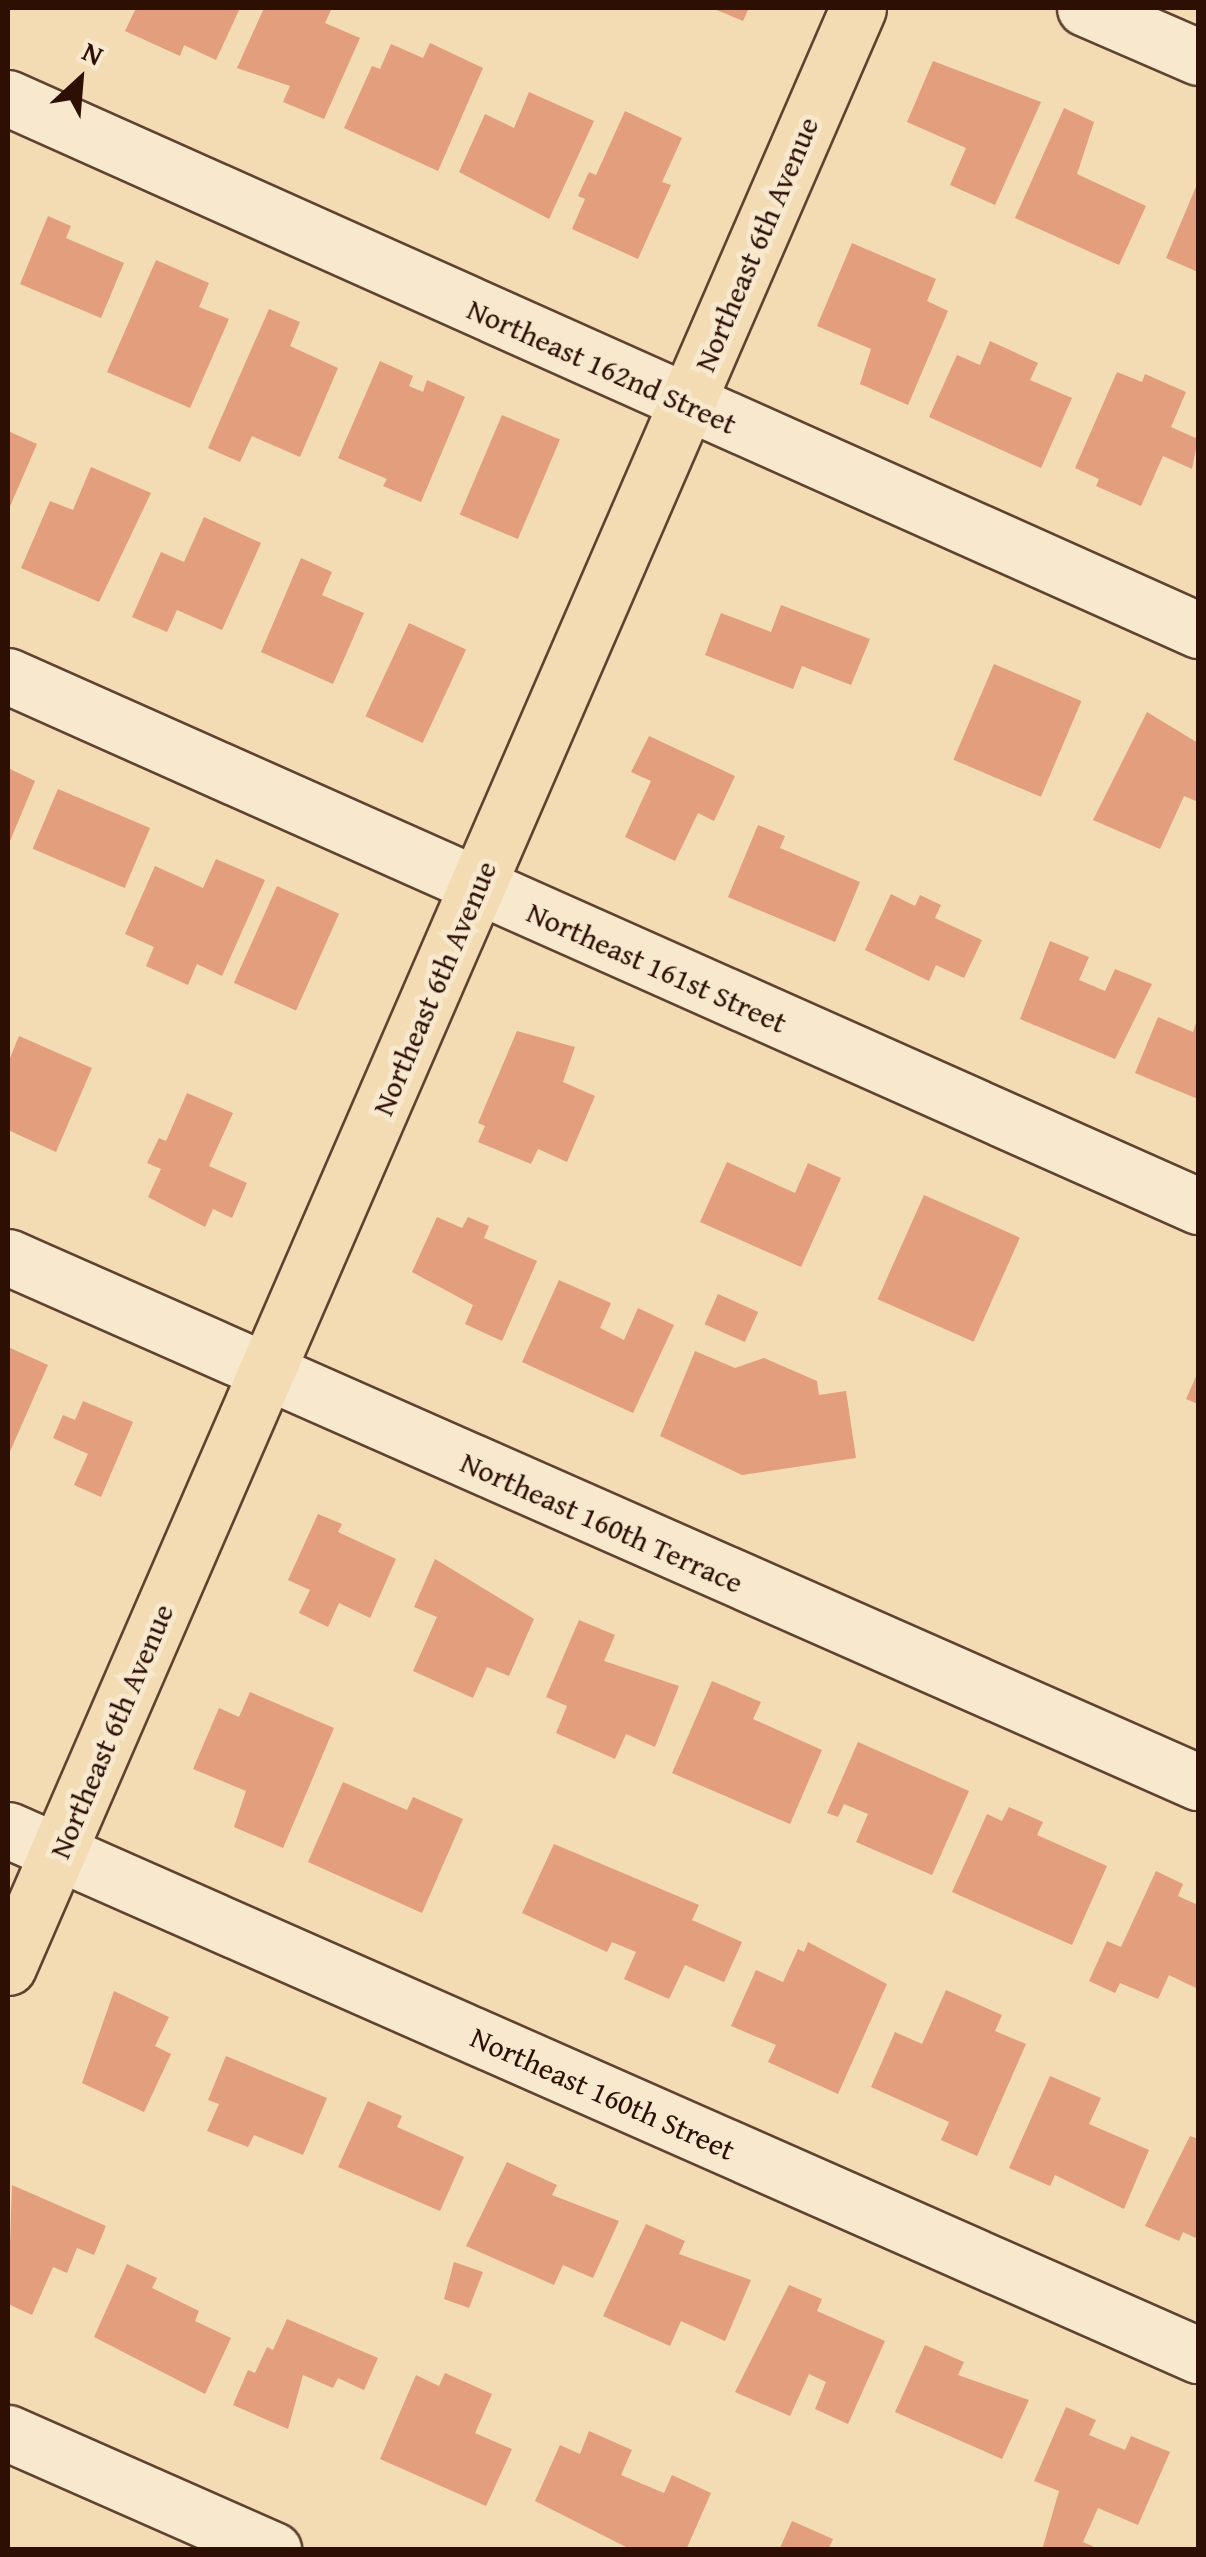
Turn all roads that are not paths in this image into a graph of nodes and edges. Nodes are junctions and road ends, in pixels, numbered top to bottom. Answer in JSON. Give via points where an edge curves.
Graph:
{"nodes":[{"id":1,"x":858,"y":8,"type":"edge"},
{"id":2,"x":1084,"y":8,"type":"edge"},
{"id":3,"x":1198,"y":57,"type":"edge"},
{"id":4,"x":8,"y":98,"type":"edge"},
{"id":5,"x":686,"y":405,"type":"junction"},
{"id":6,"x":1198,"y":630,"type":"edge"},
{"id":7,"x":8,"y":676,"type":"edge"},
{"id":8,"x":477,"y":887,"type":"junction"},
{"id":9,"x":1198,"y":1206,"type":"edge"},
{"id":10,"x":8,"y":1257,"type":"edge"},
{"id":11,"x":266,"y":1375,"type":"junction"},
{"id":12,"x":1198,"y":1782,"type":"edge"},
{"id":13,"x":8,"y":1830,"type":"edge"},
{"id":14,"x":58,"y":1853,"type":"junction"},
{"id":15,"x":8,"y":1967,"type":"edge"},
{"id":16,"x":1198,"y":2355,"type":"edge"},
{"id":17,"x":8,"y":2433,"type":"edge"},
{"id":18,"x":273,"y":2550,"type":"edge"}],
"edges":[{"from":1,"to":5,"type":"main road","name":"Northeast 6th Avenue"},
{"from":2,"to":3,"type":"street"},
{"from":4,"to":5,"type":"street","name":"Northeast 162nd Street"},
{"from":5,"to":6,"type":"street","name":"Northeast 162nd Street"},
{"from":5,"to":8,"type":"main road","name":"Northeast 6th Avenue"},
{"from":7,"to":8,"type":"street","name":"Northeast 161st Street"},
{"from":8,"to":9,"type":"street","name":"Northeast 161st Street"},
{"from":8,"to":11,"type":"main road","name":"Northeast 6th Avenue"},
{"from":10,"to":11,"type":"street","name":"Northeast 160th Terrace"},
{"from":11,"to":12,"type":"street","name":"Northeast 160th Terrace"},
{"from":11,"to":14,"type":"main road","name":"Northeast 6th Avenue"},
{"from":13,"to":14,"type":"street","name":"Northeast 160th Street"},
{"from":14,"to":15,"type":"main road","name":"Northeast 6th Avenue"},
{"from":14,"to":16,"type":"street","name":"Northeast 160th Street"},
{"from":17,"to":18,"type":"street"}]}
